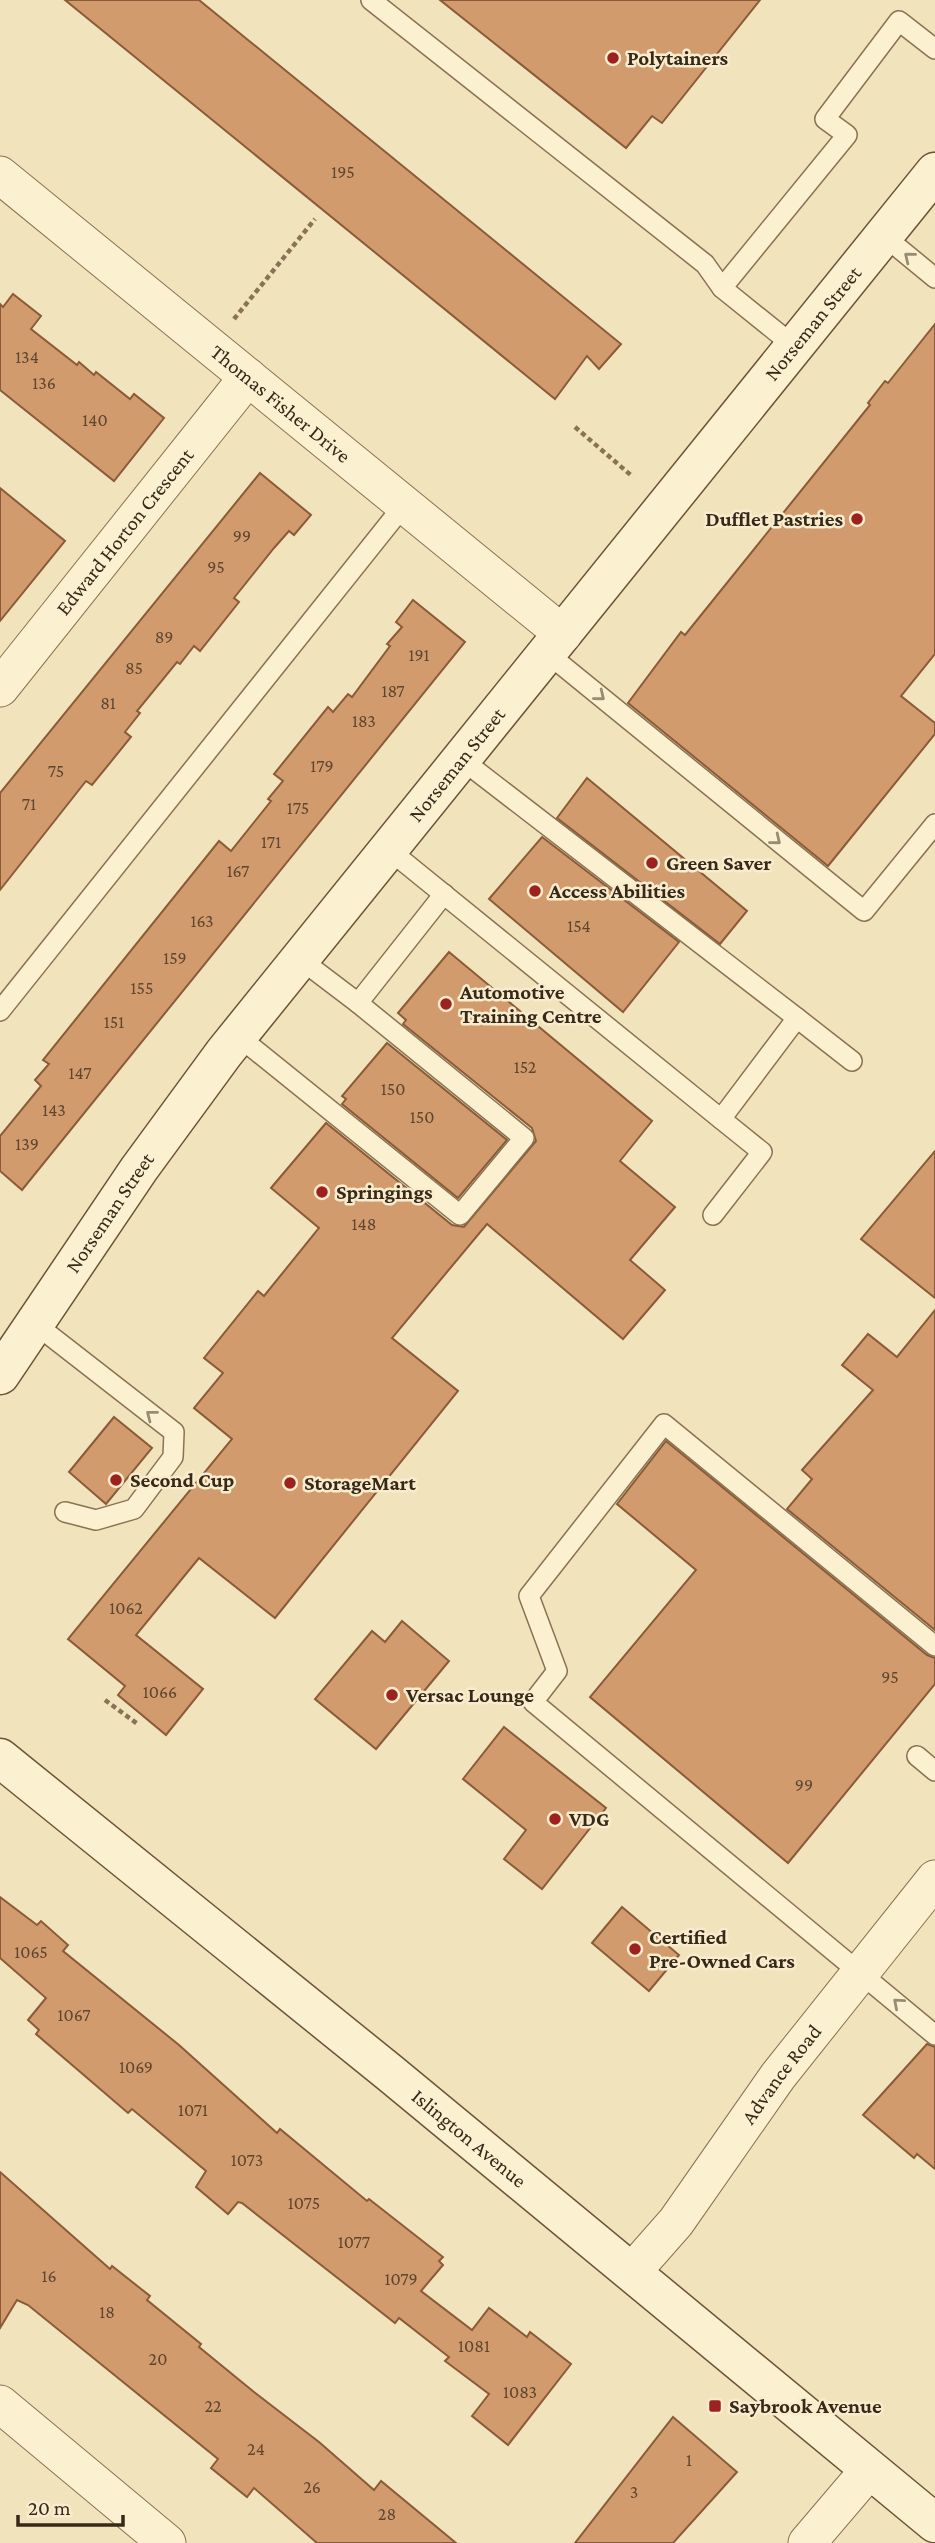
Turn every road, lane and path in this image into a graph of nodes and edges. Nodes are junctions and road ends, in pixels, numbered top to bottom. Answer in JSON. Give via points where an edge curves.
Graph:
{"nodes":[{"id":1,"x":371,"y":0,"type":"edge"},
{"id":2,"x":935,"y":49,"type":"edge"},
{"id":3,"x":935,"y":172,"type":"edge"},
{"id":4,"x":0,"y":175,"type":"edge"},
{"id":5,"x":315,"y":219,"type":"dead end"},
{"id":6,"x":884,"y":236,"type":"junction"},
{"id":7,"x":935,"y":278,"type":"edge"},
{"id":8,"x":722,"y":288,"type":"junction"},
{"id":9,"x":232,"y":322,"type":"dead end"},
{"id":10,"x":794,"y":346,"type":"junction"},
{"id":11,"x":248,"y":377,"type":"junction"},
{"id":12,"x":575,"y":428,"type":"dead end"},
{"id":13,"x":633,"y":477,"type":"dead end"},
{"id":14,"x":404,"y":505,"type":"junction"},
{"id":15,"x":555,"y":643,"type":"junction"},
{"id":16,"x":0,"y":687,"type":"edge"},
{"id":17,"x":461,"y":759,"type":"junction"},
{"id":18,"x":935,"y":824,"type":"edge"},
{"id":19,"x":388,"y":849,"type":"junction"},
{"id":20,"x":444,"y":894,"type":"junction"},
{"id":21,"x":300,"y":959,"type":"junction"},
{"id":22,"x":358,"y":1003,"type":"junction"},
{"id":23,"x":0,"y":1011,"type":"edge"},
{"id":24,"x":797,"y":1018,"type":"junction"},
{"id":25,"x":238,"y":1036,"type":"junction"},
{"id":26,"x":852,"y":1061,"type":"dead end"},
{"id":27,"x":721,"y":1119,"type":"junction"},
{"id":28,"x":713,"y":1215,"type":"dead end"},
{"id":29,"x":34,"y":1323,"type":"junction"},
{"id":30,"x":0,"y":1375,"type":"edge"},
{"id":31,"x":65,"y":1512,"type":"dead end"},
{"id":32,"x":935,"y":1646,"type":"edge"},
{"id":33,"x":104,"y":1700,"type":"dead end"},
{"id":34,"x":139,"y":1725,"type":"dead end"},
{"id":35,"x":917,"y":1756,"type":"dead end"},
{"id":36,"x":0,"y":1758,"type":"edge"},
{"id":37,"x":935,"y":1771,"type":"edge"},
{"id":38,"x":935,"y":1879,"type":"edge"},
{"id":39,"x":862,"y":1971,"type":"junction"},
{"id":40,"x":935,"y":2035,"type":"edge"},
{"id":41,"x":632,"y":2272,"type":"junction"},
{"id":42,"x":0,"y":2404,"type":"edge"},
{"id":43,"x":870,"y":2469,"type":"junction"},
{"id":44,"x":935,"y":2523,"type":"edge"},
{"id":45,"x":167,"y":2543,"type":"edge"},
{"id":46,"x":807,"y":2543,"type":"edge"}],
"edges":[{"from":1,"to":8,"type":"lane","via":[[705,264]]},
{"from":2,"to":8,"type":"lane","via":[[899,21],[825,119],[847,135]]},
{"from":3,"to":6,"type":"street","name":"Norseman Street"},
{"from":4,"to":11,"type":"street","name":"Thomas Fisher Drive"},
{"from":5,"to":9,"type":"path"},
{"from":7,"to":6,"type":"lane","one_way":true},
{"from":6,"to":10,"type":"street","name":"Norseman Street"},
{"from":8,"to":10,"type":"lane"},
{"from":10,"to":15,"type":"street","name":"Norseman Street"},
{"from":11,"to":14,"type":"street","name":"Thomas Fisher Drive"},
{"from":11,"to":16,"type":"street","name":"Edward Horton Crescent"},
{"from":12,"to":13,"type":"path"},
{"from":14,"to":15,"type":"street","name":"Thomas Fisher Drive"},
{"from":14,"to":23,"type":"lane"},
{"from":15,"to":17,"type":"street","name":"Norseman Street"},
{"from":15,"to":18,"type":"lane","one_way":true,"via":[[864,911]]},
{"from":17,"to":19,"type":"street","name":"Norseman Street"},
{"from":17,"to":24,"type":"lane"},
{"from":19,"to":20,"type":"lane"},
{"from":19,"to":21,"type":"street","name":"Norseman Street"},
{"from":20,"to":22,"type":"lane"},
{"from":20,"to":27,"type":"lane"},
{"from":21,"to":22,"type":"lane"},
{"from":21,"to":25,"type":"street","name":"Norseman Street"},
{"from":22,"to":25,"type":"lane","via":[[524,1138],[460,1215]]},
{"from":24,"to":26,"type":"lane"},
{"from":24,"to":27,"type":"lane"},
{"from":25,"to":29,"type":"street","name":"Norseman Street","via":[[139,1169]]},
{"from":27,"to":28,"type":"lane","via":[[762,1152]]},
{"from":29,"to":30,"type":"street","name":"Norseman Street"},
{"from":31,"to":29,"type":"lane","one_way":true,"via":[[96,1520],[134,1509],[173,1457],[174,1432]]},
{"from":32,"to":39,"type":"lane","via":[[664,1424],[529,1596],[556,1671],[533,1702]]},
{"from":33,"to":34,"type":"path"},
{"from":35,"to":37,"type":"lane"},
{"from":36,"to":41,"type":"street","name":"Islington Avenue"},
{"from":38,"to":39,"type":"street","name":"Advance Road"},
{"from":40,"to":39,"type":"lane","one_way":true},
{"from":39,"to":41,"type":"street","name":"Advance Road","via":[[778,2076],[676,2222]]},
{"from":41,"to":43,"type":"street","name":"Islington Avenue"},
{"from":42,"to":45,"type":"street"},
{"from":43,"to":44,"type":"street","name":"Islington Avenue"},
{"from":43,"to":46,"type":"street"}]}
